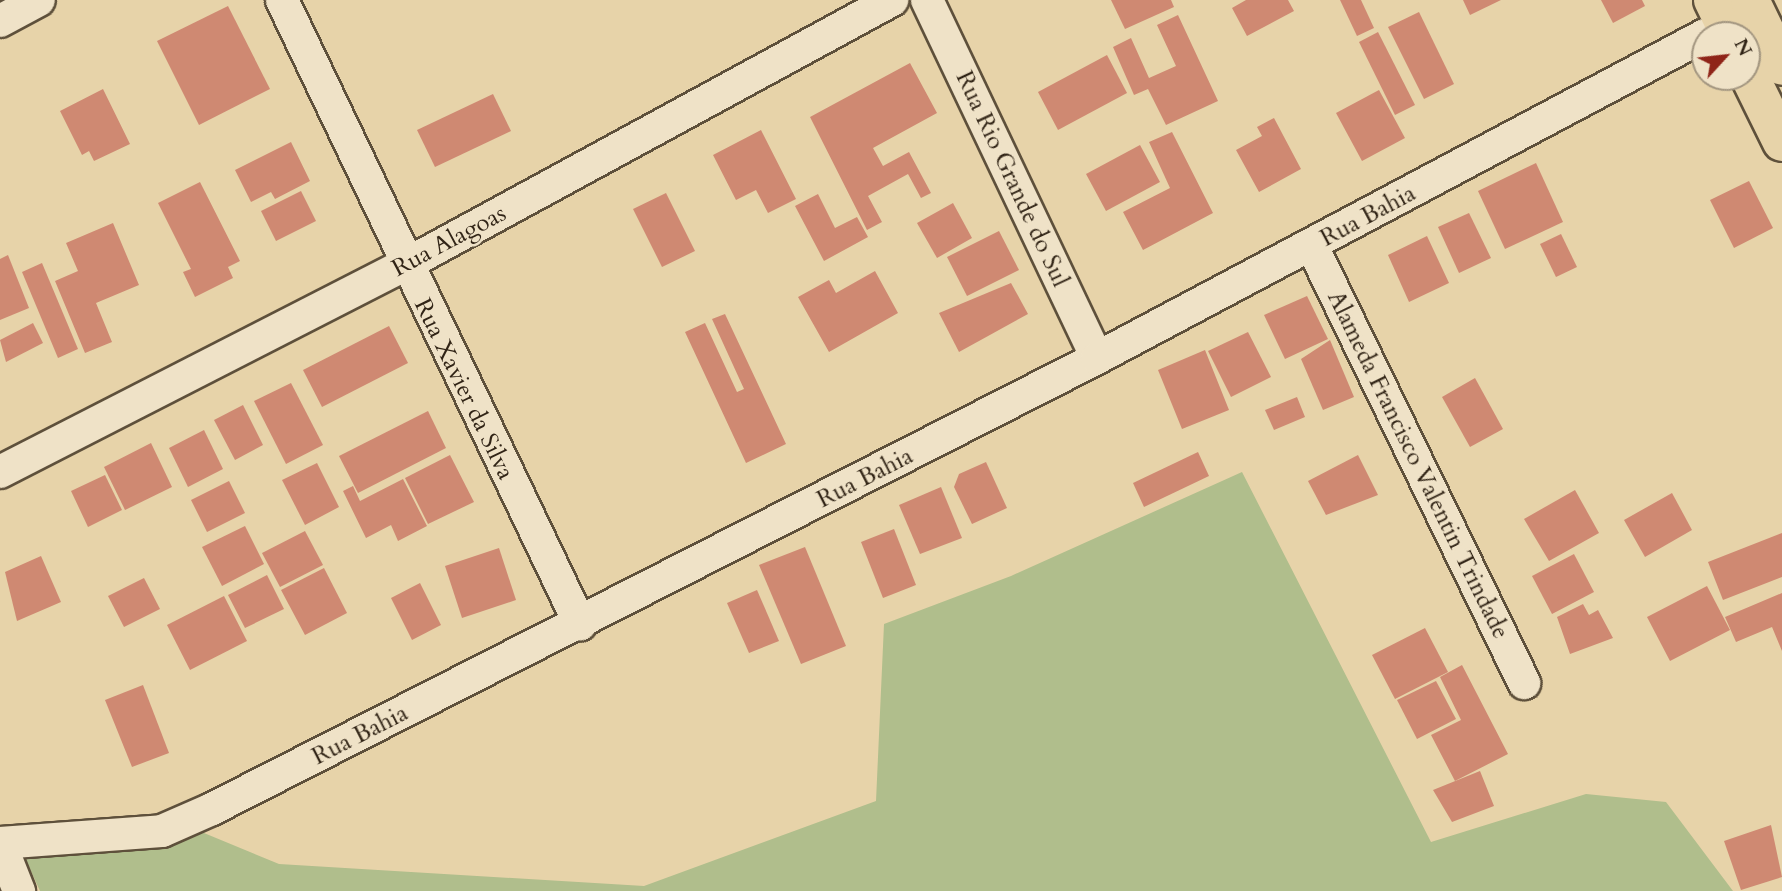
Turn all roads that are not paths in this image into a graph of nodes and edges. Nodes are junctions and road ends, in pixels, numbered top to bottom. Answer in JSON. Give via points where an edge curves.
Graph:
{"nodes":[{"id":1,"x":39,"y":0,"type":"edge"},
{"id":2,"x":282,"y":0,"type":"edge"},
{"id":3,"x":892,"y":0,"type":"edge"},
{"id":4,"x":927,"y":0,"type":"edge"},
{"id":5,"x":1732,"y":18,"type":"edge"},
{"id":6,"x":0,"y":21,"type":"edge"},
{"id":7,"x":1782,"y":66,"type":"edge"},
{"id":8,"x":1757,"y":91,"type":"edge"},
{"id":9,"x":1782,"y":142,"type":"edge"},
{"id":10,"x":1312,"y":246,"type":"junction"},
{"id":11,"x":403,"y":266,"type":"junction"},
{"id":12,"x":1097,"y":358,"type":"junction"},
{"id":13,"x":0,"y":472,"type":"edge"},
{"id":14,"x":580,"y":624,"type":"junction"},
{"id":15,"x":1524,"y":683,"type":"dead end"},
{"id":16,"x":0,"y":843,"type":"edge"},
{"id":17,"x":19,"y":891,"type":"edge"}],
"edges":[{"from":1,"to":6,"type":"street"},
{"from":2,"to":11,"type":"street","name":"Rua Xavier da Silva"},
{"from":3,"to":11,"type":"street","name":"Rua Alagoas"},
{"from":4,"to":12,"type":"street","name":"Rua Rio Grande do Sul"},
{"from":5,"to":7,"type":"main road"},
{"from":5,"to":10,"type":"street","name":"Rua Bahia"},
{"from":8,"to":9,"type":"main road"},
{"from":10,"to":12,"type":"street","name":"Rua Bahia"},
{"from":10,"to":15,"type":"street","name":"Alameda Francisco Valentin Trindade"},
{"from":11,"to":13,"type":"street","name":"Rua Alagoas"},
{"from":11,"to":14,"type":"street","name":"Rua Xavier da Silva"},
{"from":12,"to":14,"type":"street","name":"Rua Bahia"},
{"from":14,"to":16,"type":"street","name":"Rua Bahia","via":[[162,831]]},
{"from":16,"to":17,"type":"street"}]}
